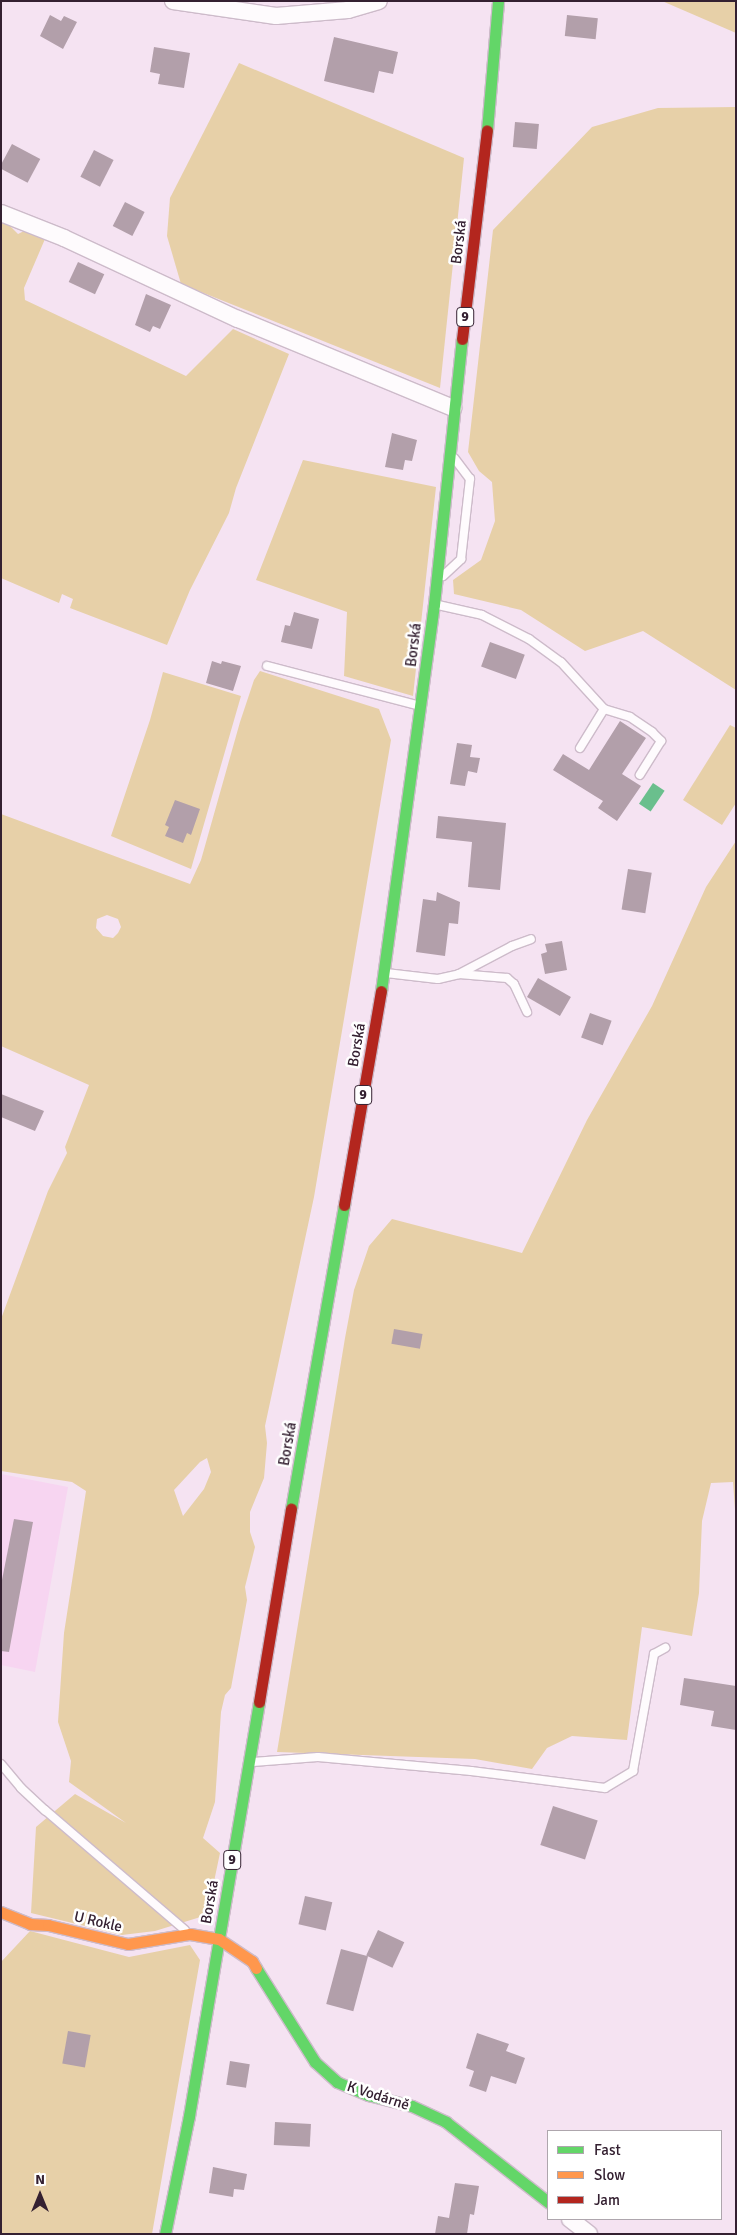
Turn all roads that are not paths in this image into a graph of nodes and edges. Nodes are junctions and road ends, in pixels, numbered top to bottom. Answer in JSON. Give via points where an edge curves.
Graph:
{"nodes":[{"id":1,"x":173,"y":1,"type":"edge"},
{"id":2,"x":379,"y":1,"type":"edge"},
{"id":3,"x":498,"y":1,"type":"edge"},
{"id":4,"x":1,"y":213,"type":"edge"},
{"id":5,"x":454,"y":408,"type":"junction"},
{"id":6,"x":449,"y":451,"type":"junction"},
{"id":7,"x":436,"y":583,"type":"junction"},
{"id":8,"x":434,"y":604,"type":"junction"},
{"id":9,"x":267,"y":666,"type":"dead end"},
{"id":10,"x":422,"y":706,"type":"junction"},
{"id":11,"x":604,"y":709,"type":"junction"},
{"id":12,"x":580,"y":748,"type":"dead end"},
{"id":13,"x":640,"y":775,"type":"dead end"},
{"id":14,"x":531,"y":939,"type":"dead end"},
{"id":15,"x":384,"y":972,"type":"junction"},
{"id":16,"x":459,"y":974,"type":"junction"},
{"id":17,"x":527,"y":1012,"type":"dead end"},
{"id":18,"x":665,"y":1648,"type":"dead end"},
{"id":19,"x":249,"y":1762,"type":"junction"},
{"id":20,"x":1,"y":1764,"type":"edge"},
{"id":21,"x":1,"y":1912,"type":"edge"},
{"id":22,"x":190,"y":1934,"type":"junction"},
{"id":23,"x":219,"y":1939,"type":"junction"},
{"id":24,"x":190,"y":2116,"type":"junction"},
{"id":25,"x":184,"y":2199,"type":"dead end"},
{"id":26,"x":547,"y":2201,"type":"edge"},
{"id":27,"x":571,"y":2220,"type":"edge"},
{"id":28,"x":165,"y":2234,"type":"edge"},
{"id":29,"x":589,"y":2234,"type":"edge"}],
"edges":[{"from":1,"to":2,"type":"street","via":[[276,16],[348,10]]},
{"from":3,"to":5,"type":"main road","name":"Borská","number":"9","via":[[482,182]]},
{"from":4,"to":5,"type":"street","via":[[64,238],[238,318]]},
{"from":5,"to":6,"type":"main road","name":"Borská","number":"9"},
{"from":6,"to":7,"type":"main road","name":"Borská","number":"9"},
{"from":6,"to":7,"type":"lane","via":[[470,479],[461,558]]},
{"from":7,"to":8,"type":"main road","name":"Borská","number":"9"},
{"from":8,"to":10,"type":"main road","name":"Borská","number":"9"},
{"from":8,"to":11,"type":"lane","via":[[482,615],[529,639],[561,662]]},
{"from":9,"to":10,"type":"lane"},
{"from":10,"to":15,"type":"main road","name":"Borská","number":"9"},
{"from":11,"to":12,"type":"lane"},
{"from":11,"to":13,"type":"lane","via":[[630,717],[661,741]]},
{"from":14,"to":16,"type":"lane"},
{"from":15,"to":16,"type":"lane","via":[[438,979]]},
{"from":15,"to":19,"type":"main road","name":"Borská","number":"9"},
{"from":16,"to":17,"type":"lane","via":[[507,978],[514,984]]},
{"from":18,"to":19,"type":"lane","via":[[654,1654],[633,1771],[604,1788],[471,1770],[318,1757]]},
{"from":19,"to":23,"type":"main road","name":"Borská","number":"9"},
{"from":20,"to":22,"type":"lane","via":[[45,1810]]},
{"from":21,"to":22,"type":"main road","name":"U Rokle","via":[[30,1924],[48,1925],[128,1944]]},
{"from":22,"to":23,"type":"main road","name":"U Rokle"},
{"from":23,"to":24,"type":"main road","name":"Borská","number":"9"},
{"from":23,"to":26,"type":"main road","name":"K Vodárně","via":[[252,1962],[316,2062],[337,2082],[368,2095],[412,2106],[444,2125]]},
{"from":24,"to":25,"type":"main road","name":"Borská","number":"9"},
{"from":24,"to":28,"type":"main road","name":"Borská","number":"9"},
{"from":27,"to":29,"type":"street"}]}
